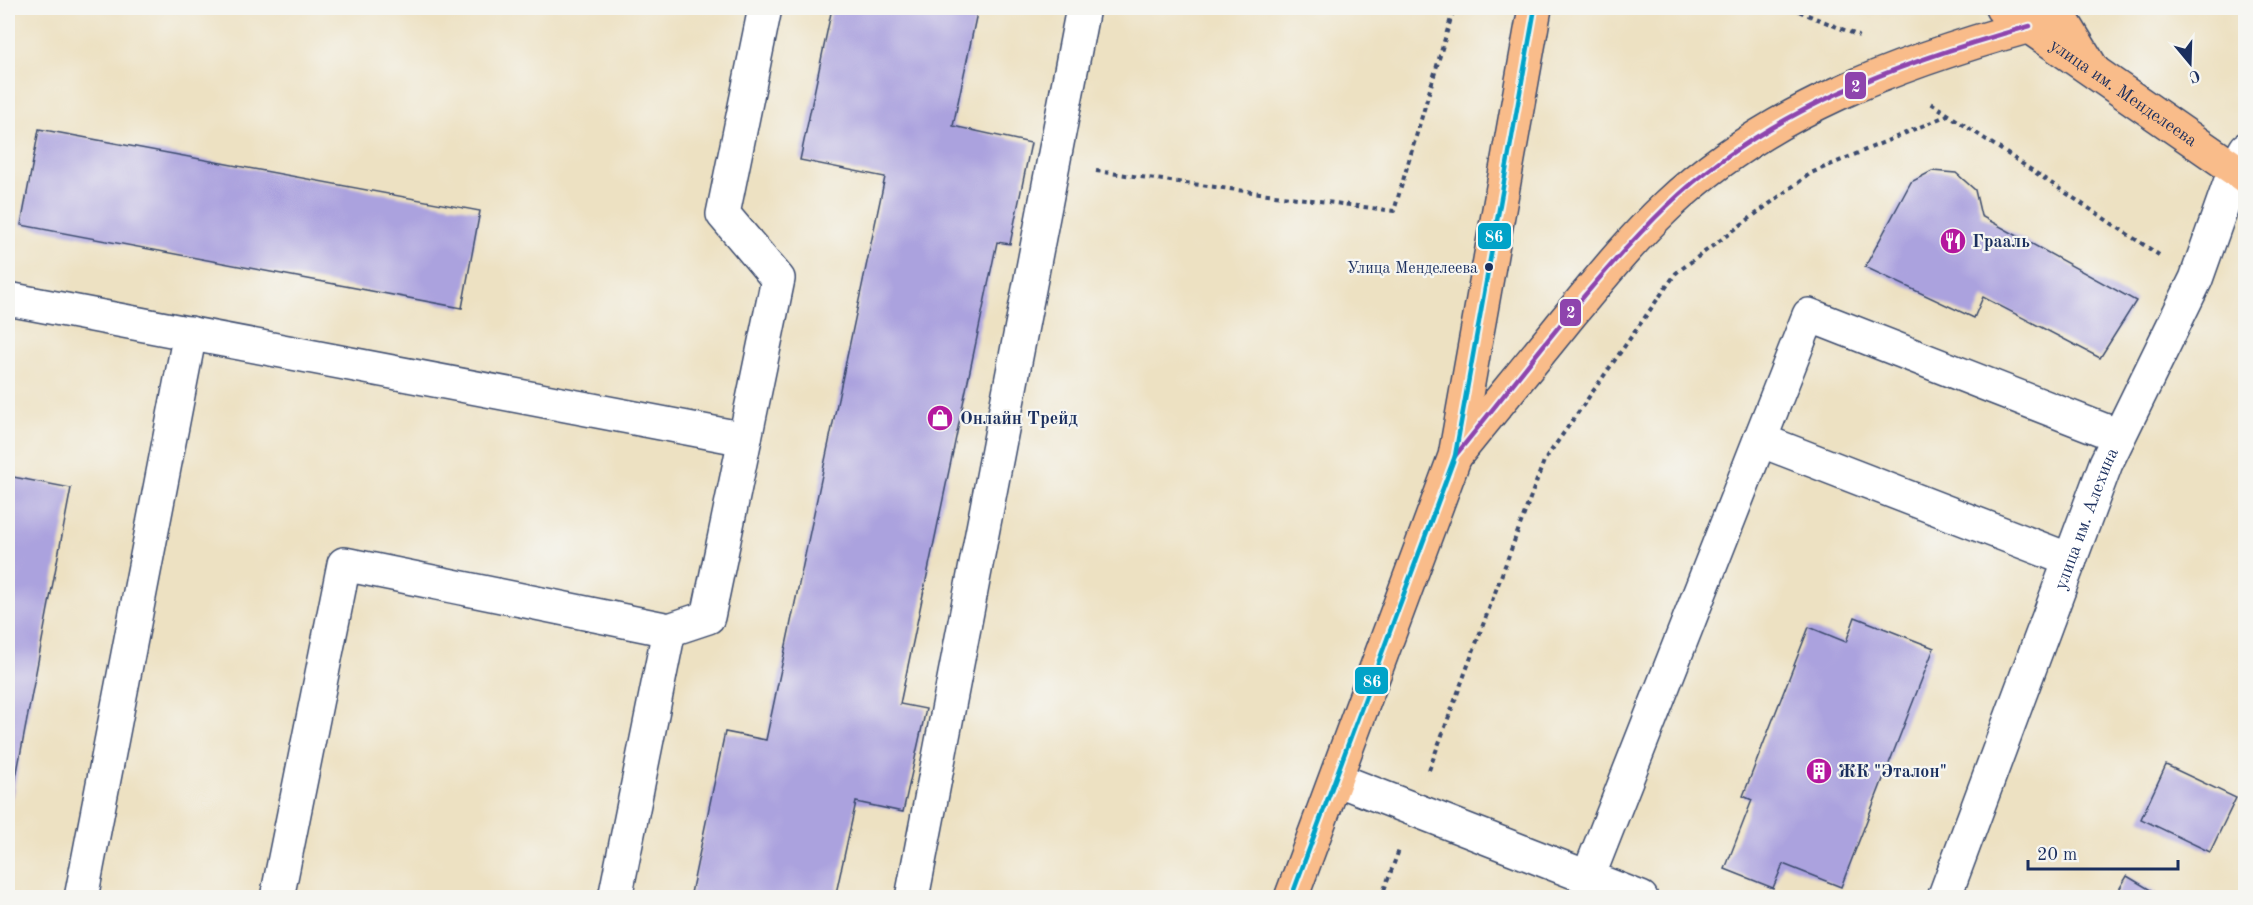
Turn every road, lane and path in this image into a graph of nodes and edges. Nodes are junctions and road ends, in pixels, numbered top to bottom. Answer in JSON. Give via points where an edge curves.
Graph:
{"nodes":[{"id":1,"x":765,"y":8,"type":"edge"},
{"id":2,"x":1083,"y":8,"type":"edge"},
{"id":3,"x":1454,"y":8,"type":"edge"},
{"id":4,"x":1535,"y":8,"type":"edge"},
{"id":5,"x":1791,"y":8,"type":"edge"},
{"id":6,"x":2002,"y":8,"type":"edge"},
{"id":7,"x":2042,"y":17,"type":"edge"},
{"id":8,"x":1862,"y":37,"type":"dead end"},
{"id":9,"x":1922,"y":97,"type":"dead end"},
{"id":10,"x":1948,"y":115,"type":"junction"},
{"id":11,"x":1053,"y":165,"type":"junction"},
{"id":12,"x":2242,"y":165,"type":"edge"},
{"id":13,"x":2196,"y":279,"type":"junction"},
{"id":14,"x":8,"y":299,"type":"edge"},
{"id":15,"x":189,"y":333,"type":"junction"},
{"id":16,"x":2119,"y":436,"type":"junction"},
{"id":17,"x":744,"y":439,"type":"junction"},
{"id":18,"x":1760,"y":440,"type":"junction"},
{"id":19,"x":1455,"y":456,"type":"junction"},
{"id":20,"x":2070,"y":560,"type":"junction"},
{"id":21,"x":669,"y":630,"type":"junction"},
{"id":22,"x":1336,"y":779,"type":"junction"},
{"id":23,"x":1414,"y":809,"type":"junction"},
{"id":24,"x":1588,"y":877,"type":"junction"},
{"id":25,"x":81,"y":897,"type":"edge"},
{"id":26,"x":277,"y":897,"type":"edge"},
{"id":27,"x":615,"y":897,"type":"edge"},
{"id":28,"x":912,"y":897,"type":"edge"},
{"id":29,"x":1291,"y":897,"type":"edge"},
{"id":30,"x":1382,"y":897,"type":"edge"},
{"id":31,"x":1641,"y":897,"type":"edge"},
{"id":32,"x":1944,"y":897,"type":"edge"}],
"edges":[{"from":1,"to":17,"type":"street","via":[[723,214],[778,279]]},
{"from":2,"to":11,"type":"street"},
{"from":3,"to":11,"type":"path","via":[[1394,211]]},
{"from":4,"to":19,"type":"main road"},
{"from":5,"to":8,"type":"path"},
{"from":6,"to":7,"type":"main road","name":"улица им. Менделеева"},
{"from":7,"to":12,"type":"main road","name":"улица им. Менделеева","via":[[2093,70]]},
{"from":7,"to":19,"type":"main road","via":[[1875,77],[1725,158],[1668,205],[1620,254]]},
{"from":9,"to":10,"type":"path"},
{"from":10,"to":13,"type":"path"},
{"from":10,"to":23,"type":"path","via":[[1811,173],[1676,273],[1544,461]]},
{"from":11,"to":28,"type":"street"},
{"from":12,"to":13,"type":"street","name":"улица им. Алехина"},
{"from":13,"to":16,"type":"street","name":"улица им. Алехина"},
{"from":14,"to":15,"type":"street"},
{"from":15,"to":17,"type":"street"},
{"from":15,"to":25,"type":"street"},
{"from":16,"to":18,"type":"street","via":[[1809,315]]},
{"from":16,"to":20,"type":"street","name":"улица им. Алехина"},
{"from":17,"to":21,"type":"street","via":[[708,617]]},
{"from":18,"to":20,"type":"street"},
{"from":18,"to":24,"type":"street"},
{"from":19,"to":22,"type":"main road"},
{"from":20,"to":32,"type":"street","name":"улица им. Алехина"},
{"from":21,"to":26,"type":"street","via":[[345,564]]},
{"from":21,"to":27,"type":"street"},
{"from":22,"to":23,"type":"street"},
{"from":22,"to":29,"type":"main road"},
{"from":23,"to":24,"type":"street"},
{"from":23,"to":30,"type":"path"},
{"from":24,"to":31,"type":"street"}]}
